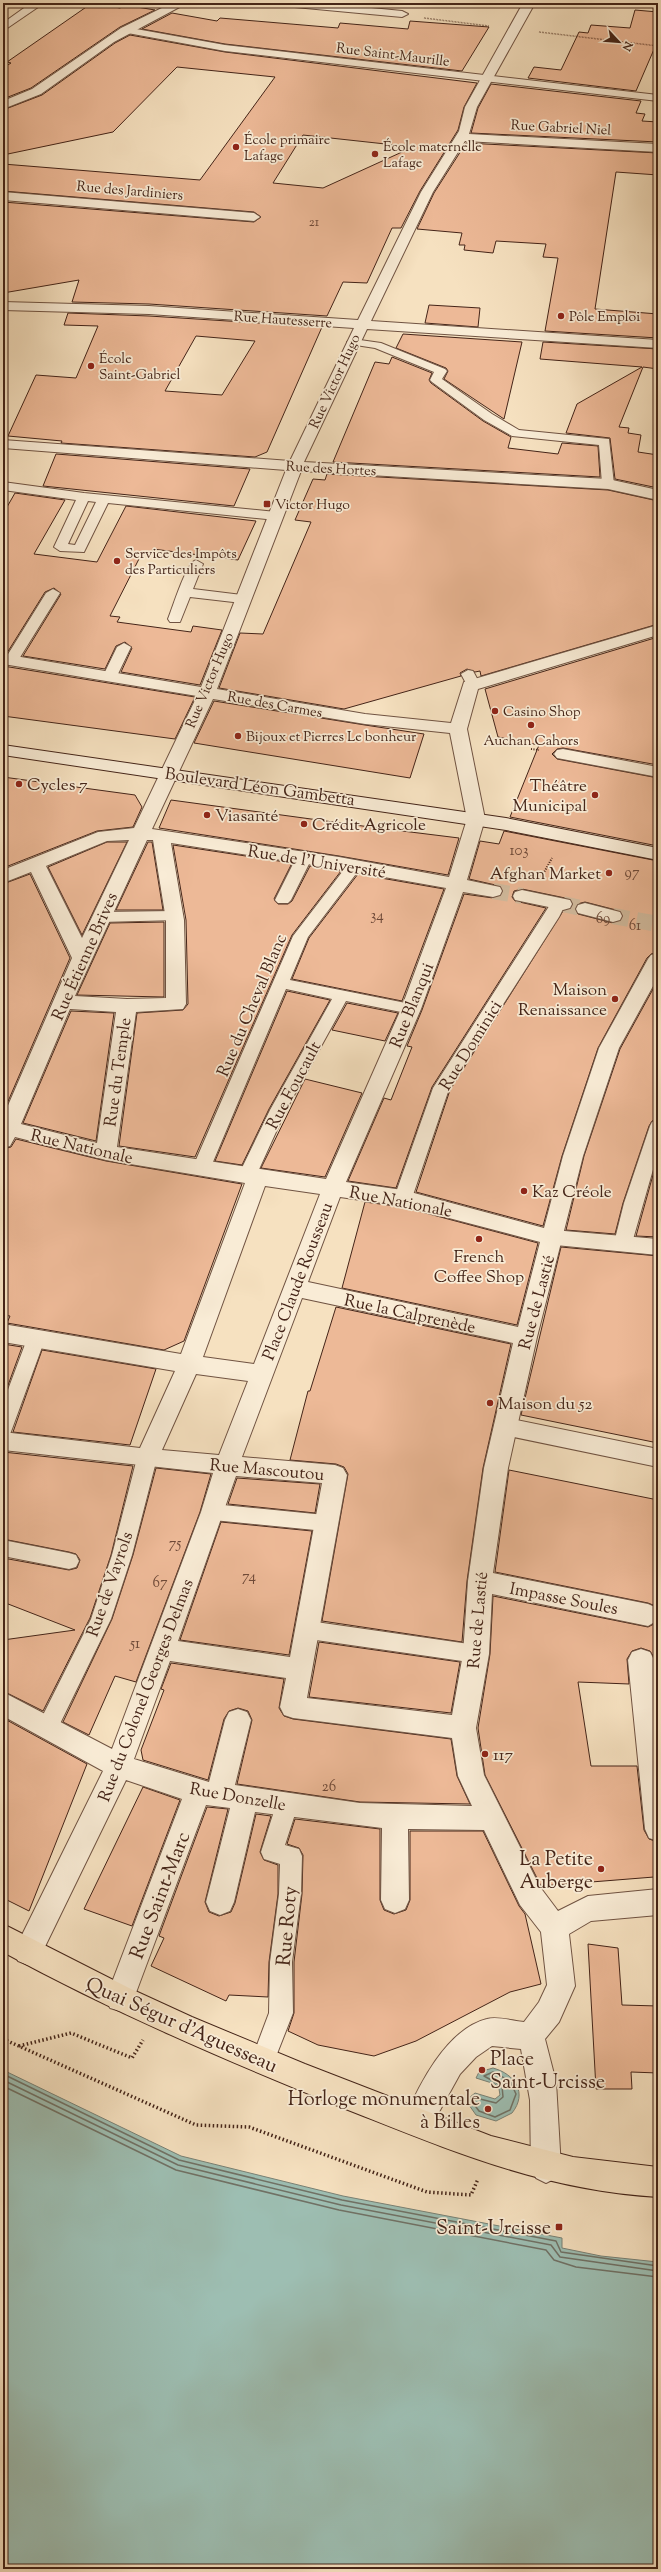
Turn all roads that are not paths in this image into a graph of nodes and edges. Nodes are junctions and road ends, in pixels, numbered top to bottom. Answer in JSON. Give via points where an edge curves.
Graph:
{"nodes":[{"id":1,"x":38,"y":3,"type":"edge"},
{"id":2,"x":181,"y":3,"type":"edge"},
{"id":3,"x":284,"y":3,"type":"edge"},
{"id":4,"x":529,"y":3,"type":"edge"},
{"id":5,"x":402,"y":14,"type":"road end"},
{"id":6,"x":3,"y":28,"type":"edge"},
{"id":7,"x":125,"y":30,"type":"junction"},
{"id":8,"x":486,"y":80,"type":"junction"},
{"id":9,"x":658,"y":98,"type":"edge"},
{"id":10,"x":3,"y":105,"type":"edge"},
{"id":11,"x":462,"y":137,"type":"junction"},
{"id":12,"x":658,"y":148,"type":"edge"},
{"id":13,"x":3,"y":196,"type":"edge"},
{"id":14,"x":254,"y":217,"type":"dead end"},
{"id":15,"x":3,"y":306,"type":"edge"},
{"id":16,"x":361,"y":324,"type":"junction"},
{"id":17,"x":353,"y":342,"type":"junction"},
{"id":18,"x":658,"y":344,"type":"edge"},
{"id":19,"x":3,"y":444,"type":"edge"},
{"id":20,"x":295,"y":466,"type":"junction"},
{"id":21,"x":608,"y":484,"type":"junction"},
{"id":22,"x":3,"y":486,"type":"edge"},
{"id":23,"x":658,"y":495,"type":"edge"},
{"id":24,"x":84,"y":497,"type":"junction"},
{"id":25,"x":104,"y":499,"type":"junction"},
{"id":26,"x":276,"y":516,"type":"junction"},
{"id":27,"x":196,"y":564,"type":"dead end"},
{"id":28,"x":184,"y":592,"type":"junction"},
{"id":29,"x":53,"y":593,"type":"dead end"},
{"id":30,"x":242,"y":599,"type":"junction"},
{"id":31,"x":175,"y":618,"type":"dead end"},
{"id":32,"x":658,"y":630,"type":"edge"},
{"id":33,"x":124,"y":647,"type":"dead end"},
{"id":34,"x":8,"y":659,"type":"edge"},
{"id":35,"x":110,"y":676,"type":"junction"},
{"id":36,"x":207,"y":693,"type":"junction"},
{"id":37,"x":458,"y":728,"type":"junction"},
{"id":38,"x":3,"y":750,"type":"edge"},
{"id":39,"x":563,"y":754,"type":"dead end"},
{"id":40,"x":655,"y":772,"type":"dead end"},
{"id":41,"x":167,"y":773,"type":"junction"},
{"id":42,"x":476,"y":819,"type":"junction"},
{"id":43,"x":141,"y":833,"type":"junction"},
{"id":44,"x":161,"y":836,"type":"junction"},
{"id":45,"x":658,"y":854,"type":"edge"},
{"id":46,"x":304,"y":858,"type":"junction"},
{"id":47,"x":36,"y":864,"type":"junction"},
{"id":48,"x":354,"y":866,"type":"junction"},
{"id":49,"x":3,"y":877,"type":"edge"},
{"id":50,"x":456,"y":886,"type":"junction"},
{"id":51,"x":493,"y":891,"type":"tunnel mouth"},
{"id":52,"x":522,"y":896,"type":"tunnel mouth"},
{"id":53,"x":283,"y":900,"type":"dead end"},
{"id":54,"x":560,"y":903,"type":"joint"},
{"id":55,"x":585,"y":909,"type":"tunnel mouth"},
{"id":56,"x":174,"y":916,"type":"junction"},
{"id":57,"x":613,"y":916,"type":"tunnel mouth"},
{"id":58,"x":101,"y":917,"type":"junction"},
{"id":59,"x":82,"y":958,"type":"junction"},
{"id":60,"x":658,"y":960,"type":"edge"},
{"id":61,"x":281,"y":983,"type":"junction"},
{"id":62,"x":342,"y":995,"type":"junction"},
{"id":63,"x":63,"y":1002,"type":"junction"},
{"id":64,"x":127,"y":1006,"type":"junction"},
{"id":65,"x":411,"y":1009,"type":"junction"},
{"id":66,"x":658,"y":1126,"type":"edge"},
{"id":67,"x":5,"y":1132,"type":"edge"},
{"id":68,"x":106,"y":1153,"type":"junction"},
{"id":69,"x":201,"y":1169,"type":"junction"},
{"id":70,"x":252,"y":1177,"type":"junction"},
{"id":71,"x":333,"y":1187,"type":"junction"},
{"id":72,"x":404,"y":1198,"type":"junction"},
{"id":73,"x":553,"y":1238,"type":"junction"},
{"id":74,"x":623,"y":1243,"type":"junction"},
{"id":75,"x":658,"y":1247,"type":"edge"},
{"id":76,"x":295,"y":1288,"type":"junction"},
{"id":77,"x":3,"y":1333,"type":"edge"},
{"id":78,"x":526,"y":1337,"type":"junction"},
{"id":79,"x":36,"y":1339,"type":"junction"},
{"id":80,"x":178,"y":1363,"type":"junction"},
{"id":81,"x":262,"y":1374,"type":"junction"},
{"id":82,"x":507,"y":1427,"type":"junction"},
{"id":83,"x":3,"y":1429,"type":"edge"},
{"id":84,"x":3,"y":1441,"type":"edge"},
{"id":85,"x":147,"y":1458,"type":"junction"},
{"id":86,"x":658,"y":1458,"type":"edge"},
{"id":87,"x":227,"y":1466,"type":"junction"},
{"id":88,"x":213,"y":1512,"type":"junction"},
{"id":89,"x":325,"y":1523,"type":"junction"},
{"id":90,"x":3,"y":1548,"type":"edge"},
{"id":91,"x":69,"y":1561,"type":"dead end"},
{"id":92,"x":480,"y":1581,"type":"junction"},
{"id":93,"x":648,"y":1615,"type":"dead end"},
{"id":94,"x":309,"y":1630,"type":"junction"},
{"id":95,"x":162,"y":1648,"type":"junction"},
{"id":96,"x":476,"y":1654,"type":"junction"},
{"id":97,"x":642,"y":1660,"type":"dead end"},
{"id":98,"x":300,"y":1669,"type":"junction"},
{"id":99,"x":3,"y":1703,"type":"edge"},
{"id":100,"x":238,"y":1720,"type":"dead end"},
{"id":101,"x":48,"y":1727,"type":"junction"},
{"id":102,"x":462,"y":1728,"type":"junction"},
{"id":103,"x":119,"y":1766,"type":"junction"},
{"id":104,"x":209,"y":1794,"type":"junction"},
{"id":105,"x":245,"y":1800,"type":"junction"},
{"id":106,"x":287,"y":1805,"type":"junction"},
{"id":107,"x":395,"y":1817,"type":"junction"},
{"id":108,"x":491,"y":1818,"type":"junction"},
{"id":109,"x":658,"y":1829,"type":"edge"},
{"id":110,"x":395,"y":1900,"type":"dead end"},
{"id":111,"x":220,"y":1902,"type":"dead end"},
{"id":112,"x":658,"y":1902,"type":"edge"},
{"id":113,"x":554,"y":1927,"type":"junction"},
{"id":114,"x":3,"y":1937,"type":"edge"},
{"id":115,"x":28,"y":1952,"type":"junction"},
{"id":116,"x":120,"y":1998,"type":"junction"},
{"id":117,"x":530,"y":2036,"type":"junction"},
{"id":118,"x":263,"y":2061,"type":"junction"},
{"id":119,"x":418,"y":2122,"type":"junction"},
{"id":120,"x":546,"y":2168,"type":"junction"},
{"id":121,"x":658,"y":2182,"type":"edge"}],
"edges":[{"from":1,"to":6,"type":"street"},
{"from":2,"to":7,"type":"street"},
{"from":3,"to":5,"type":"street"},
{"from":4,"to":8,"type":"street","name":"Rue Victor Hugo"},
{"from":7,"to":8,"type":"lane","name":"Rue Saint-Maurille","via":[[225,48]]},
{"from":7,"to":10,"type":"street","via":[[44,87],[20,101]]},
{"from":8,"to":9,"type":"lane","name":"Rue Saint-Maurille"},
{"from":8,"to":11,"type":"street","name":"Rue Victor Hugo","via":[[471,107],[470,120]]},
{"from":11,"to":12,"type":"street","name":"Rue Gabriel Niel"},
{"from":11,"to":16,"type":"street","name":"Rue Victor Hugo","via":[[427,192]]},
{"from":13,"to":14,"type":"street","name":"Rue des Jardiniers"},
{"from":15,"to":16,"type":"street","name":"Rue Hautesserre","via":[[149,310]]},
{"from":16,"to":17,"type":"street","name":"Rue Victor Hugo"},
{"from":16,"to":18,"type":"street","name":"Rue Hautesserre"},
{"from":17,"to":20,"type":"street","name":"Rue Victor Hugo"},
{"from":17,"to":21,"type":"lane","via":[[377,345],[441,371],[436,380],[488,417],[516,433],[605,442]]},
{"from":19,"to":20,"type":"street","name":"Rue des Hortes"},
{"from":20,"to":21,"type":"street","name":"Rue des Hortes"},
{"from":20,"to":26,"type":"street","name":"Rue Victor Hugo"},
{"from":21,"to":23,"type":"street","name":"Rue des Hortes"},
{"from":22,"to":24,"type":"lane"},
{"from":24,"to":25,"type":"lane"},
{"from":24,"to":25,"type":"lane","via":[[60,547],[79,549]]},
{"from":25,"to":26,"type":"lane"},
{"from":26,"to":30,"type":"street","name":"Rue Victor Hugo"},
{"from":27,"to":28,"type":"lane"},
{"from":28,"to":30,"type":"lane"},
{"from":28,"to":31,"type":"lane"},
{"from":29,"to":34,"type":"lane"},
{"from":30,"to":36,"type":"street","name":"Rue Victor Hugo"},
{"from":32,"to":37,"type":"street","via":[[470,681]]},
{"from":33,"to":35,"type":"lane"},
{"from":34,"to":35,"type":"street","name":"Rue des Carmes"},
{"from":35,"to":36,"type":"street","name":"Rue des Carmes"},
{"from":36,"to":37,"type":"street","name":"Rue des Carmes","via":[[366,719]]},
{"from":36,"to":41,"type":"street","name":"Rue Victor Hugo"},
{"from":37,"to":42,"type":"street"},
{"from":38,"to":41,"type":"street","name":"Boulevard Léon Gambetta"},
{"from":39,"to":40,"type":"street"},
{"from":41,"to":42,"type":"street","name":"Boulevard Léon Gambetta"},
{"from":41,"to":43,"type":"street","name":"Rue Étienne Brives"},
{"from":42,"to":45,"type":"street","name":"Boulevard Léon Gambetta"},
{"from":42,"to":50,"type":"street","name":"Rue Blanqui"},
{"from":43,"to":44,"type":"street","name":"Rue de l'Université"},
{"from":43,"to":47,"type":"street","name":"Rue de l'Université","via":[[104,836]]},
{"from":43,"to":58,"type":"street","name":"Rue Étienne Brives"},
{"from":44,"to":46,"type":"street","name":"Rue de l'Université"},
{"from":44,"to":56,"type":"street"},
{"from":46,"to":48,"type":"street","name":"Rue de l'Université"},
{"from":46,"to":53,"type":"lane"},
{"from":47,"to":49,"type":"street","name":"Rue de l'Université"},
{"from":47,"to":59,"type":"street"},
{"from":48,"to":50,"type":"street","name":"Rue de l'Université"},
{"from":48,"to":61,"type":"lane","name":"Rue du Cheval Blanc","via":[[301,936]]},
{"from":50,"to":51,"type":"street","name":"Rue de l'Université"},
{"from":50,"to":65,"type":"street","name":"Rue Blanqui"},
{"from":52,"to":54,"type":"street"},
{"from":54,"to":72,"type":"lane","name":"Rue Dominici","via":[[441,1088]]},
{"from":55,"to":57,"type":"street"},
{"from":56,"to":58,"type":"lane"},
{"from":56,"to":64,"type":"street","via":[[176,1004]]},
{"from":58,"to":59,"type":"street","name":"Rue Étienne Brives"},
{"from":59,"to":63,"type":"street","name":"Rue Étienne Brives"},
{"from":60,"to":73,"type":"street","name":"Rue de Lastié","via":[[609,1048],[573,1156]]},
{"from":61,"to":62,"type":"lane"},
{"from":61,"to":69,"type":"lane","name":"Rue du Cheval Blanc"},
{"from":62,"to":65,"type":"lane"},
{"from":62,"to":70,"type":"lane","name":"Rue Foucault","via":[[278,1110]]},
{"from":63,"to":64,"type":"street","name":"Rue du Temple"},
{"from":63,"to":67,"type":"street","name":"Rue Étienne Brives"},
{"from":64,"to":68,"type":"street","name":"Rue du Temple"},
{"from":65,"to":71,"type":"street","name":"Rue Blanqui"},
{"from":66,"to":74,"type":"lane"},
{"from":67,"to":68,"type":"street","name":"Rue Nationale"},
{"from":68,"to":69,"type":"street","name":"Rue Nationale"},
{"from":69,"to":70,"type":"street","name":"Rue Nationale"},
{"from":70,"to":71,"type":"street","name":"Rue Nationale"},
{"from":70,"to":80,"type":"street"},
{"from":71,"to":72,"type":"street","name":"Rue Nationale"},
{"from":71,"to":76,"type":"street","name":"Place Claude Rousseau"},
{"from":72,"to":73,"type":"street","name":"Rue Nationale"},
{"from":73,"to":74,"type":"street","name":"Rue Nationale"},
{"from":73,"to":78,"type":"street","name":"Rue de Lastié"},
{"from":74,"to":75,"type":"street","name":"Rue Nationale"},
{"from":76,"to":78,"type":"street","name":"Rue la Calprenède"},
{"from":76,"to":81,"type":"street","name":"Place Claude Rousseau"},
{"from":77,"to":79,"type":"street","name":"Place Claude Rousseau"},
{"from":78,"to":82,"type":"street","name":"Rue de Lastié"},
{"from":79,"to":80,"type":"street","name":"Place Claude Rousseau"},
{"from":79,"to":83,"type":"lane"},
{"from":80,"to":81,"type":"street","name":"Place Claude Rousseau"},
{"from":80,"to":85,"type":"street"},
{"from":81,"to":87,"type":"street","name":"Place Claude Rousseau"},
{"from":82,"to":86,"type":"street"},
{"from":82,"to":92,"type":"street","name":"Rue de Lastié","via":[[496,1468]]},
{"from":84,"to":85,"type":"street","name":"Rue Mascoutou"},
{"from":85,"to":87,"type":"street","name":"Rue Mascoutou"},
{"from":85,"to":101,"type":"lane","name":"Rue de Vayrols","via":[[122,1555],[101,1619]]},
{"from":87,"to":88,"type":"street","name":"Rue du Colonel Georges Delmas"},
{"from":87,"to":89,"type":"street","name":"Rue Mascoutou","via":[[335,1475]]},
{"from":88,"to":89,"type":"lane"},
{"from":88,"to":95,"type":"street","name":"Rue du Colonel Georges Delmas"},
{"from":89,"to":94,"type":"street","name":"Rue Mascoutou"},
{"from":90,"to":91,"type":"lane"},
{"from":92,"to":93,"type":"street","name":"Impasse Soules"},
{"from":92,"to":96,"type":"street","name":"Rue de Lastié"},
{"from":94,"to":96,"type":"lane"},
{"from":94,"to":98,"type":"street","name":"Rue Mascoutou"},
{"from":95,"to":98,"type":"street"},
{"from":95,"to":103,"type":"street","name":"Rue du Colonel Georges Delmas"},
{"from":96,"to":102,"type":"street","name":"Rue de Lastié"},
{"from":97,"to":109,"type":"street"},
{"from":98,"to":102,"type":"street","name":"Rue Mascoutou","via":[[293,1707]]},
{"from":99,"to":101,"type":"street","name":"Rue Donzelle"},
{"from":100,"to":104,"type":"street","name":"Rue Saint-Marc"},
{"from":101,"to":103,"type":"street","name":"Rue Donzelle"},
{"from":102,"to":108,"type":"street","name":"Rue de Lastié","via":[[471,1776]]},
{"from":103,"to":104,"type":"street","name":"Rue Donzelle"},
{"from":103,"to":115,"type":"street","name":"Rue du Colonel Georges Delmas"},
{"from":104,"to":105,"type":"street","name":"Rue Donzelle"},
{"from":104,"to":116,"type":"street","name":"Rue Saint-Marc"},
{"from":105,"to":106,"type":"street","name":"Rue Donzelle"},
{"from":105,"to":111,"type":"street"},
{"from":106,"to":107,"type":"street","name":"Rue Donzelle"},
{"from":106,"to":118,"type":"lane","name":"Rue Roty","via":[[272,1852],[291,1856],[290,1894],[281,1962],[281,2013]]},
{"from":107,"to":108,"type":"street","name":"Rue Donzelle"},
{"from":107,"to":110,"type":"street"},
{"from":108,"to":113,"type":"street","name":"Rue de Lastié","via":[[530,1896]]},
{"from":112,"to":113,"type":"street","via":[[588,1909]]},
{"from":113,"to":117,"type":"street","via":[[561,1986],[549,2012]]},
{"from":114,"to":115,"type":"main road","name":"Quai Ségur d'Aguesseau"},
{"from":115,"to":116,"type":"main road","name":"Quai Ségur d'Aguesseau"},
{"from":116,"to":118,"type":"main road","name":"Quai Ségur d'Aguesseau"},
{"from":117,"to":119,"type":"street","via":[[488,2032],[466,2047],[450,2064]]},
{"from":117,"to":120,"type":"street","via":[[538,2050],[541,2072]]},
{"from":118,"to":119,"type":"main road","name":"Quai Ségur d'Aguesseau"},
{"from":119,"to":120,"type":"main road","name":"Quai Ségur d'Aguesseau","via":[[491,2151]]},
{"from":120,"to":121,"type":"main road","name":"Quai Ségur d'Aguesseau","via":[[623,2181]]}]}
